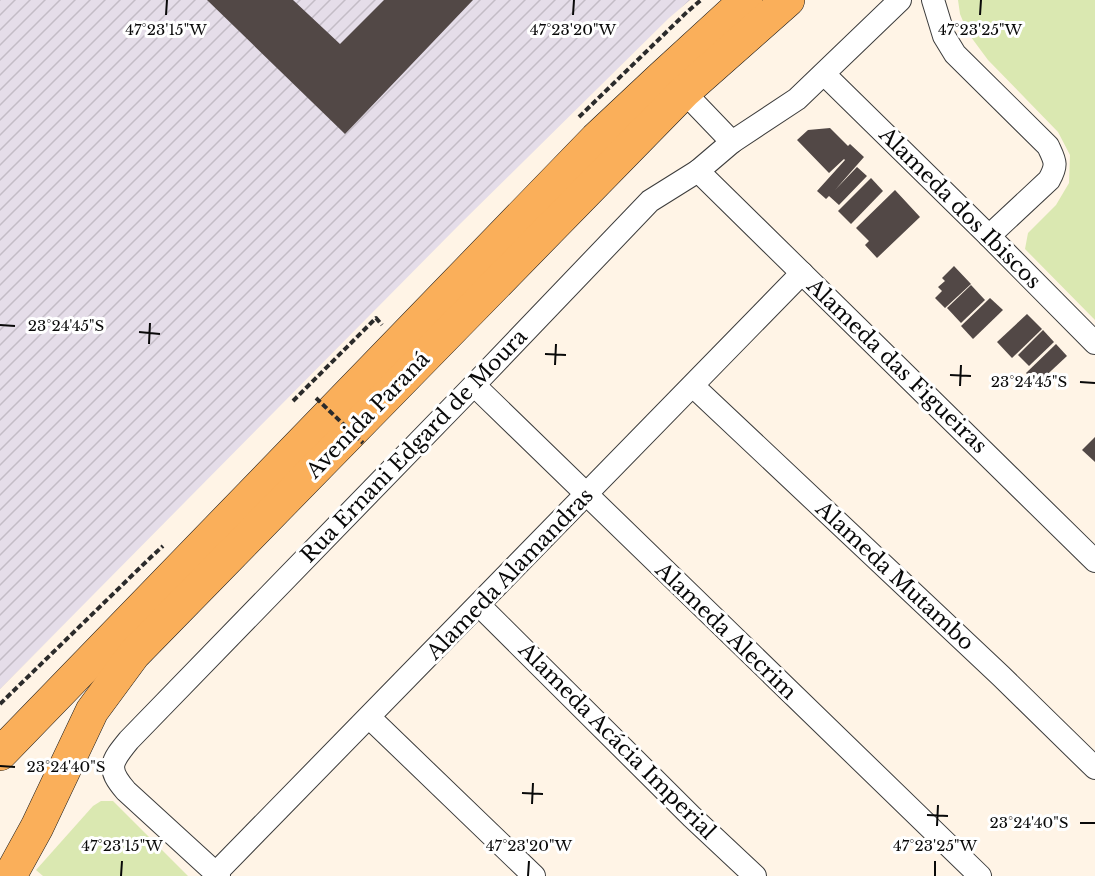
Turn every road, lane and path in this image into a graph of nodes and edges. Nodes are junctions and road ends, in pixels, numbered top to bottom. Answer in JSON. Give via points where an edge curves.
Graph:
{"nodes":[{"id":1,"x":746,"y":0,"type":"edge"},
{"id":2,"x":788,"y":0,"type":"edge"},
{"id":3,"x":900,"y":0,"type":"edge"},
{"id":4,"x":933,"y":0,"type":"edge"},
{"id":5,"x":824,"y":74,"type":"junction"},
{"id":6,"x":684,"y":92,"type":"junction"},
{"id":7,"x":732,"y":142,"type":"junction"},
{"id":8,"x":698,"y":171,"type":"junction"},
{"id":9,"x":989,"y":236,"type":"junction"},
{"id":10,"x":802,"y":273,"type":"junction"},
{"id":11,"x":374,"y":332,"type":"dead end"},
{"id":12,"x":1095,"y":343,"type":"edge"},
{"id":13,"x":474,"y":385,"type":"junction"},
{"id":14,"x":693,"y":386,"type":"junction"},
{"id":15,"x":316,"y":398,"type":"dead end"},
{"id":16,"x":293,"y":401,"type":"dead end"},
{"id":17,"x":363,"y":443,"type":"dead end"},
{"id":18,"x":586,"y":495,"type":"junction"},
{"id":19,"x":1093,"y":556,"type":"edge"},
{"id":20,"x":480,"y":604,"type":"junction"},
{"id":21,"x":370,"y":717,"type":"junction"},
{"id":22,"x":0,"y":754,"type":"edge"},
{"id":23,"x":1095,"y":768,"type":"edge"},
{"id":24,"x":218,"y":875,"type":"edge"},
{"id":25,"x":10,"y":876,"type":"edge"},
{"id":26,"x":534,"y":876,"type":"edge"},
{"id":27,"x":755,"y":876,"type":"edge"},
{"id":28,"x":980,"y":876,"type":"edge"}],
"edges":[{"from":1,"to":22,"type":"main road","name":"Avenida Paraná","via":[[596,139]]},
{"from":2,"to":6,"type":"main road","name":"Avenida Paraná"},
{"from":3,"to":5,"type":"street","name":"Rua Ernani Edgard de Moura"},
{"from":4,"to":9,"type":"street","via":[[944,36],[955,54],[1048,146],[1055,160],[1049,180]]},
{"from":5,"to":7,"type":"street","name":"Rua Ernani Edgard de Moura","via":[[797,99]]},
{"from":5,"to":9,"type":"street","name":"Alameda dos Ibiscos"},
{"from":6,"to":7,"type":"street"},
{"from":6,"to":25,"type":"main road","name":"Avenida Paraná","via":[[134,654],[92,711]]},
{"from":7,"to":8,"type":"street","name":"Rua Ernani Edgard de Moura"},
{"from":8,"to":10,"type":"street","name":"Alameda das Figueiras"},
{"from":8,"to":13,"type":"street","name":"Rua Ernani Edgard de Moura","via":[[650,201]]},
{"from":9,"to":12,"type":"street","name":"Alameda dos Ibiscos"},
{"from":10,"to":14,"type":"street","name":"Alameda Alamandras"},
{"from":10,"to":19,"type":"street","name":"Alameda das Figueiras"},
{"from":11,"to":16,"type":"path","via":[[382,324],[376,318]]},
{"from":13,"to":18,"type":"street","name":"Alameda Alecrim"},
{"from":13,"to":24,"type":"street","name":"Rua Ernani Edgard de Moura","via":[[117,755],[112,768],[114,778]]},
{"from":14,"to":18,"type":"street","name":"Alameda Alamandras"},
{"from":14,"to":23,"type":"street","name":"Alameda Mutambo"},
{"from":15,"to":17,"type":"path","bridge":true},
{"from":18,"to":20,"type":"street","name":"Alameda Alamandras"},
{"from":18,"to":28,"type":"street","name":"Alameda Alecrim"},
{"from":20,"to":21,"type":"street","name":"Alameda Alamandras"},
{"from":20,"to":27,"type":"street","name":"Alameda Acácia Imperial"},
{"from":21,"to":24,"type":"street","name":"Alameda Alamandras"},
{"from":21,"to":26,"type":"street"}]}
